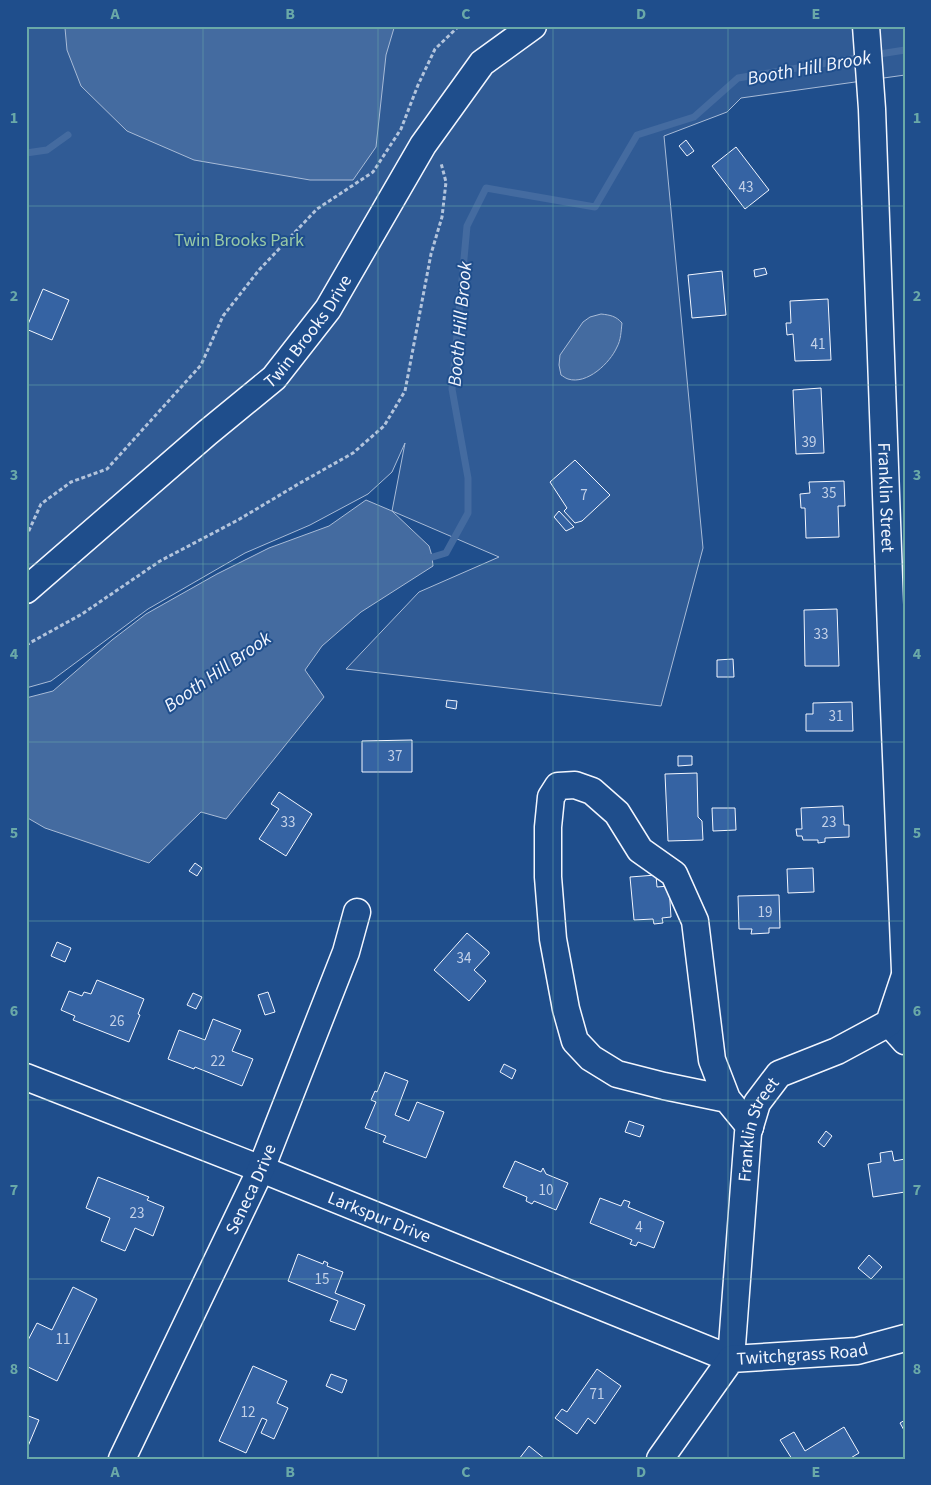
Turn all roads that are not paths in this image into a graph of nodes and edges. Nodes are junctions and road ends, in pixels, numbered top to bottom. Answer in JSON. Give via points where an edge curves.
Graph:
{"nodes":[{"id":1,"x":534,"y":26,"type":"edge"},
{"id":2,"x":866,"y":26,"type":"edge"},
{"id":3,"x":26,"y":590,"type":"edge"},
{"id":4,"x":898,"y":660,"type":"edge"},
{"id":5,"x":357,"y":912,"type":"dead end"},
{"id":6,"x":905,"y":971,"type":"edge"},
{"id":7,"x":905,"y":975,"type":"edge"},
{"id":8,"x":897,"y":1032,"type":"edge"},
{"id":9,"x":26,"y":1077,"type":"edge"},
{"id":10,"x":726,"y":1099,"type":"junction"},
{"id":11,"x":750,"y":1127,"type":"junction"},
{"id":12,"x":262,"y":1168,"type":"junction"},
{"id":13,"x":905,"y":1338,"type":"edge"},
{"id":14,"x":731,"y":1359,"type":"junction"},
{"id":15,"x":122,"y":1459,"type":"edge"},
{"id":16,"x":660,"y":1459,"type":"edge"}],
"edges":[{"from":1,"to":3,"type":"street","name":"Twin Brooks Drive","via":[[482,63],[423,145],[328,309],[274,378]]},
{"from":2,"to":4,"type":"street","name":"Franklin Street"},
{"from":4,"to":6,"type":"street","name":"Franklin Street"},
{"from":5,"to":12,"type":"street","name":"Seneca Drive","via":[[346,952]]},
{"from":7,"to":8,"type":"street","name":"Franklin Street"},
{"from":8,"to":11,"type":"street","name":"Franklin Street","via":[[837,1050],[779,1074],[757,1103]]},
{"from":9,"to":12,"type":"street","name":"Larkspur Drive"},
{"from":10,"to":10,"type":"street","via":[[712,1060],[695,922],[674,874],[640,850],[617,813],[592,791],[575,784],[558,786],[551,797],[548,878],[553,940],[575,1041],[591,1058],[617,1074]]},
{"from":10,"to":11,"type":"street"},
{"from":11,"to":14,"type":"street","name":"Franklin Street"},
{"from":12,"to":14,"type":"street","name":"Larkspur Drive"},
{"from":12,"to":15,"type":"street","name":"Seneca Drive"},
{"from":13,"to":14,"type":"street","name":"Twitchgrass Road","via":[[857,1351]]},
{"from":14,"to":16,"type":"street","name":"Twitchgrass Road"}]}
